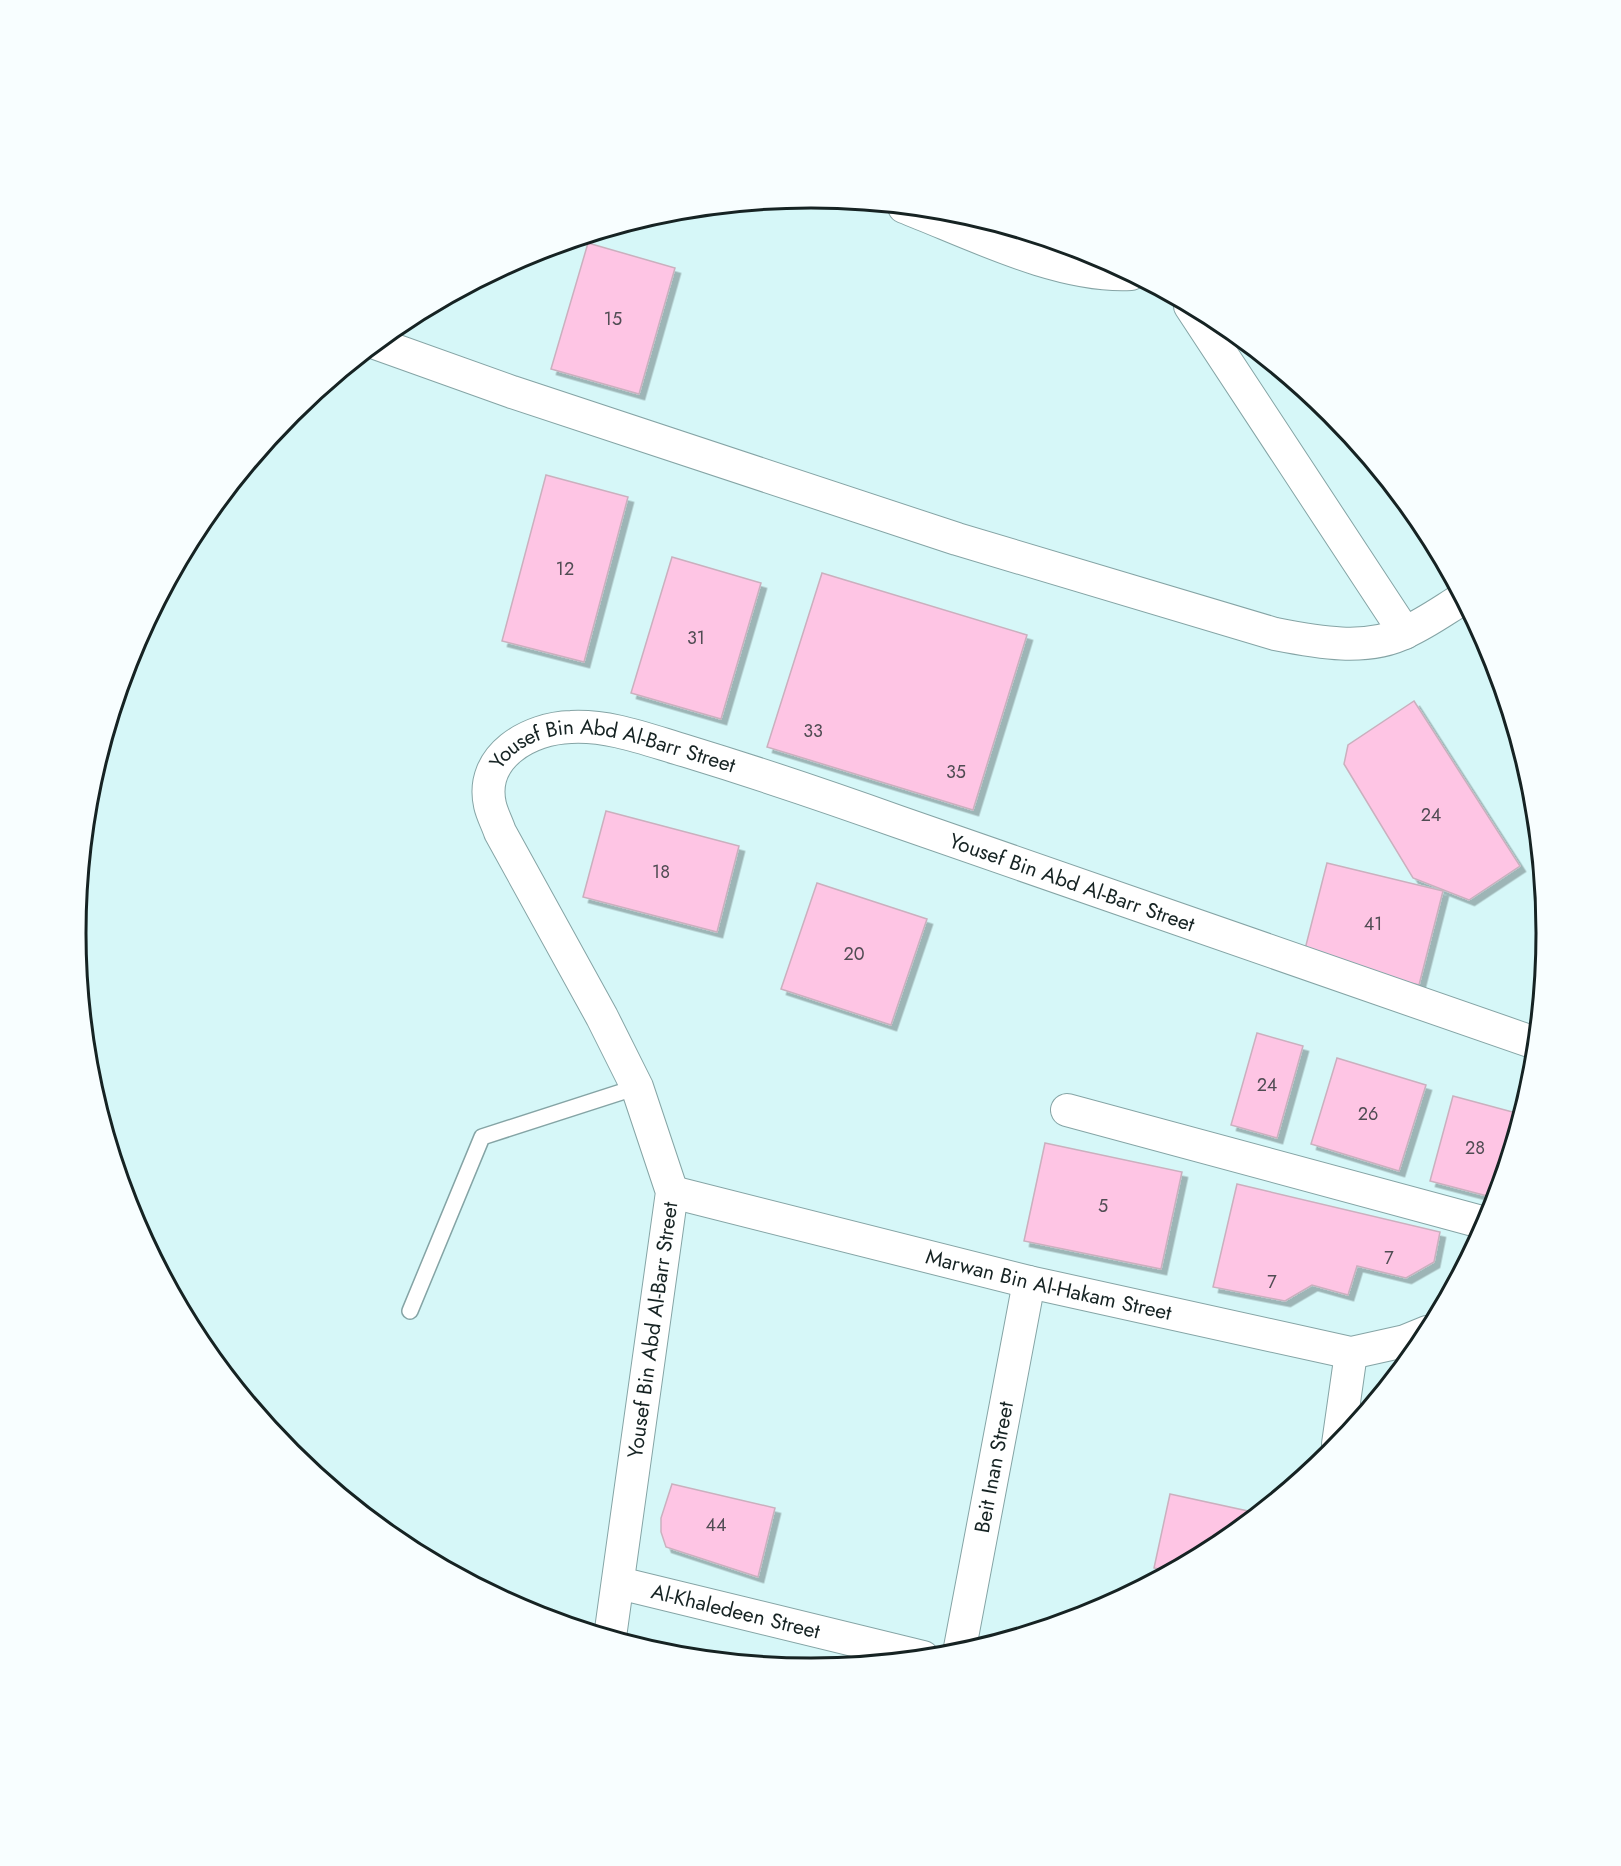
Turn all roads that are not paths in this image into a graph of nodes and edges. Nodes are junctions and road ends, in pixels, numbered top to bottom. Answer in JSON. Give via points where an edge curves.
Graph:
{"nodes":[{"id":1,"x":935,"y":219,"type":"edge"},
{"id":2,"x":1113,"y":275,"type":"edge"},
{"id":3,"x":1201,"y":322,"type":"edge"},
{"id":4,"x":385,"y":347,"type":"edge"},
{"id":5,"x":1456,"y":603,"type":"edge"},
{"id":6,"x":1405,"y":633,"type":"junction"},
{"id":7,"x":1527,"y":1040,"type":"edge"},
{"id":8,"x":637,"y":1087,"type":"junction"},
{"id":9,"x":1067,"y":1110,"type":"dead end"},
{"id":10,"x":672,"y":1192,"type":"junction"},
{"id":11,"x":1475,"y":1220,"type":"edge"},
{"id":12,"x":1029,"y":1282,"type":"junction"},
{"id":13,"x":410,"y":1311,"type":"dead end"},
{"id":14,"x":1411,"y":1338,"type":"edge"},
{"id":15,"x":1351,"y":1353,"type":"junction"},
{"id":16,"x":1340,"y":1428,"type":"edge"},
{"id":17,"x":619,"y":1583,"type":"junction"},
{"id":18,"x":611,"y":1630,"type":"edge"},
{"id":19,"x":962,"y":1642,"type":"edge"},
{"id":20,"x":900,"y":1652,"type":"edge"}],
"edges":[{"from":1,"to":2,"type":"street","via":[[1053,263]]},
{"from":3,"to":6,"type":"street"},
{"from":4,"to":6,"type":"street","via":[[523,396],[957,538],[1275,634],[1349,643],[1379,641]]},
{"from":5,"to":6,"type":"street"},
{"from":7,"to":8,"type":"street","name":"Yousef Bin Abd Al-Barr Street","via":[[781,780],[609,728],[570,726],[548,730],[508,748],[496,762],[489,803],[500,832]]},
{"from":8,"to":10,"type":"street","name":"Yousef Bin Abd Al-Barr Street"},
{"from":8,"to":13,"type":"lane","via":[[482,1137]]},
{"from":9,"to":11,"type":"street"},
{"from":10,"to":12,"type":"street","name":"Marwan Bin Al-Hakam Street"},
{"from":10,"to":17,"type":"street","name":"Yousef Bin Abd Al-Barr Street"},
{"from":12,"to":15,"type":"street","name":"Marwan Bin Al-Hakam Street"},
{"from":12,"to":19,"type":"street","name":"Beit Inan Street"},
{"from":14,"to":15,"type":"street","name":"Marwan Bin Al-Hakam Street"},
{"from":15,"to":16,"type":"street"},
{"from":17,"to":18,"type":"street","name":"Yousef Bin Abd Al-Barr Street"},
{"from":17,"to":20,"type":"street","name":"Al-Khaledeen Street"}]}
